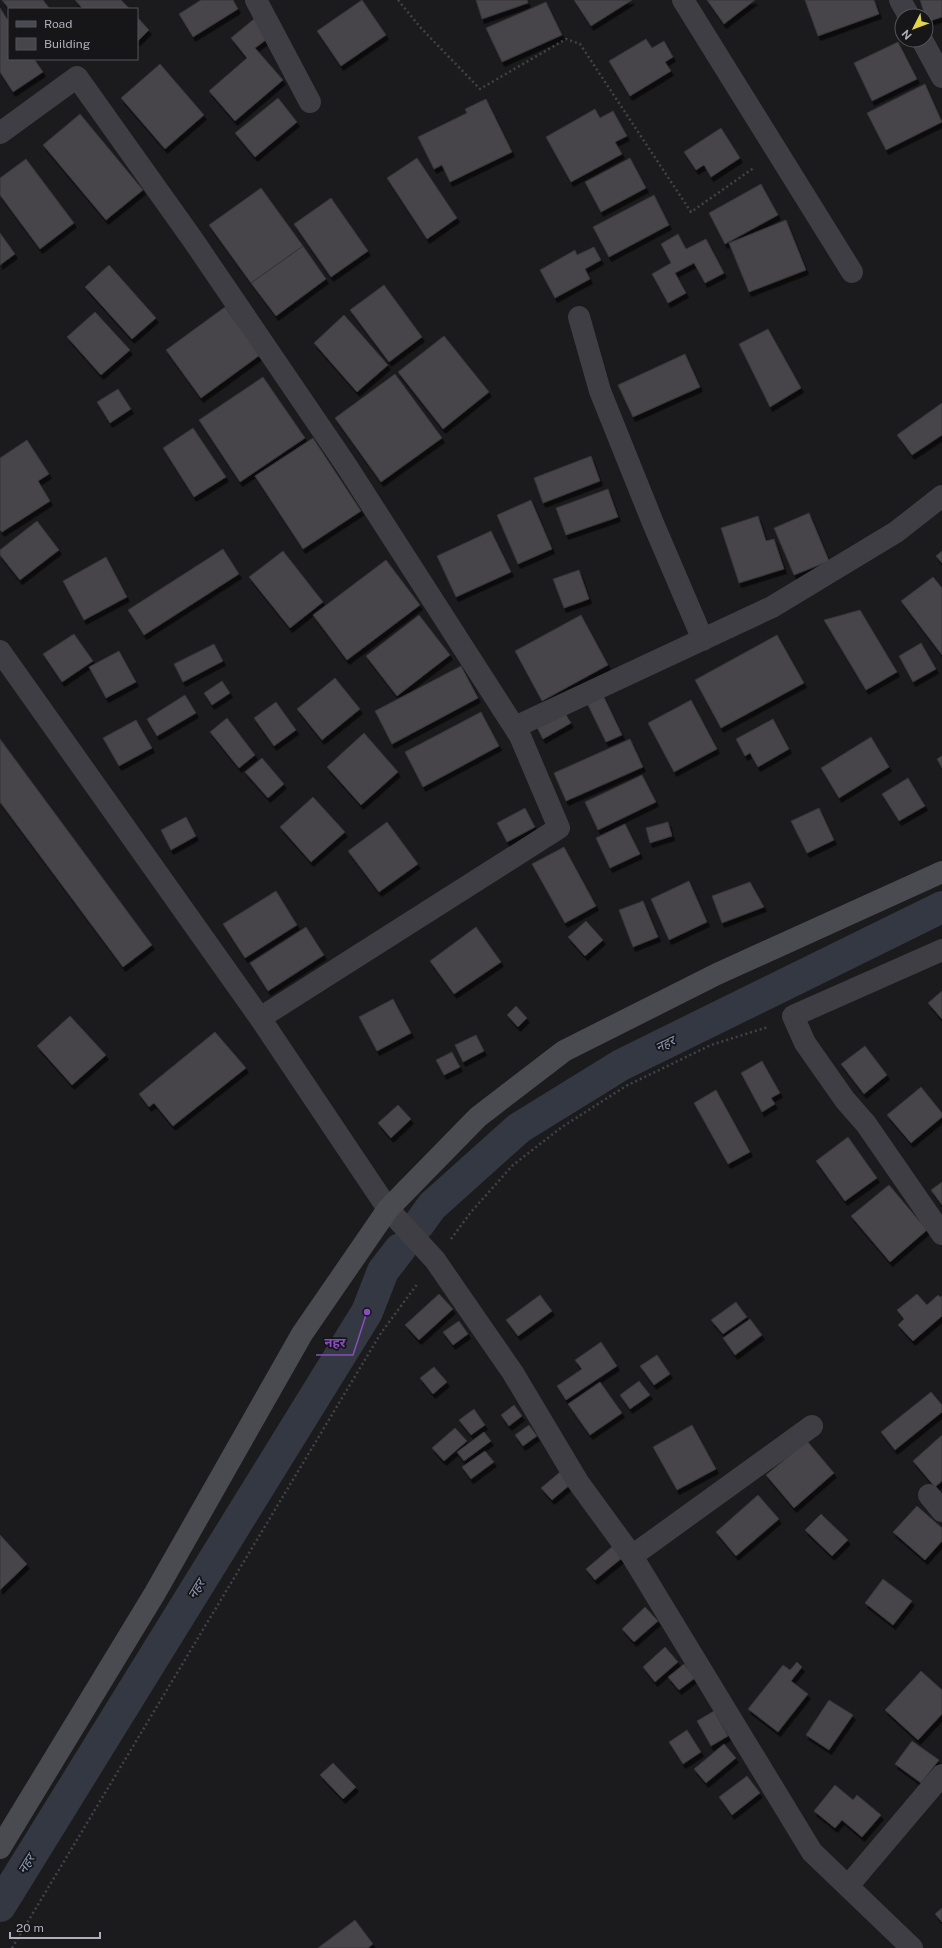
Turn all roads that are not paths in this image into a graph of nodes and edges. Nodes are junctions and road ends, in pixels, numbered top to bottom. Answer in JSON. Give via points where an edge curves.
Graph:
{"nodes":[{"id":1,"x":256,"y":0,"type":"edge"},
{"id":2,"x":683,"y":0,"type":"edge"},
{"id":3,"x":926,"y":48,"type":"edge"},
{"id":4,"x":942,"y":77,"type":"edge"},
{"id":5,"x":310,"y":102,"type":"dead end"},
{"id":6,"x":0,"y":133,"type":"edge"},
{"id":7,"x":852,"y":272,"type":"dead end"},
{"id":8,"x":579,"y":317,"type":"dead end"},
{"id":9,"x":942,"y":496,"type":"edge"},
{"id":10,"x":703,"y":640,"type":"junction"},
{"id":11,"x":0,"y":651,"type":"edge"},
{"id":12,"x":514,"y":728,"type":"junction"},
{"id":13,"x":942,"y":872,"type":"edge"},
{"id":14,"x":942,"y":950,"type":"edge"},
{"id":15,"x":260,"y":1018,"type":"junction"},
{"id":16,"x":388,"y":1209,"type":"junction"},
{"id":17,"x":942,"y":1234,"type":"edge"},
{"id":18,"x":812,"y":1426,"type":"dead end"},
{"id":19,"x":632,"y":1556,"type":"junction"},
{"id":20,"x":942,"y":1775,"type":"edge"},
{"id":21,"x":0,"y":1848,"type":"edge"},
{"id":22,"x":848,"y":1886,"type":"junction"},
{"id":23,"x":912,"y":1948,"type":"edge"}],
"edges":[{"from":1,"to":5,"type":"street"},
{"from":2,"to":7,"type":"street"},
{"from":3,"to":4,"type":"street"},
{"from":6,"to":12,"type":"street","via":[[77,77],[193,240],[337,452]]},
{"from":8,"to":10,"type":"street","via":[[600,391]]},
{"from":9,"to":10,"type":"street","via":[[896,532],[772,607]]},
{"from":10,"to":12,"type":"street"},
{"from":11,"to":15,"type":"street"},
{"from":12,"to":15,"type":"street","via":[[520,736],[559,828]]},
{"from":13,"to":16,"type":"street","via":[[717,974],[564,1050],[478,1117]]},
{"from":14,"to":17,"type":"street","via":[[793,1016],[804,1043],[845,1100],[866,1124]]},
{"from":15,"to":16,"type":"street"},
{"from":16,"to":19,"type":"street","via":[[435,1260],[513,1373],[578,1482]]},
{"from":16,"to":21,"type":"street","via":[[302,1334],[155,1593]]},
{"from":18,"to":19,"type":"street"},
{"from":19,"to":22,"type":"street","via":[[812,1852]]},
{"from":20,"to":22,"type":"street"},
{"from":22,"to":23,"type":"street"}]}
